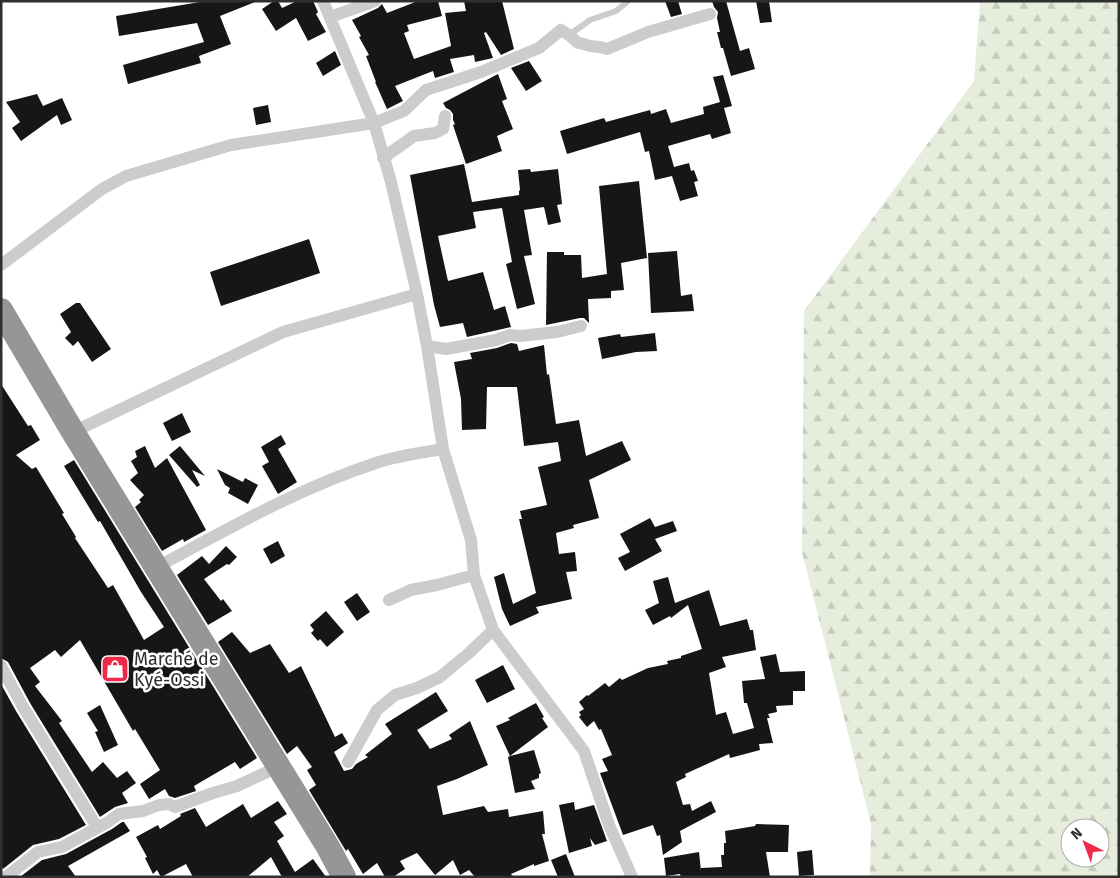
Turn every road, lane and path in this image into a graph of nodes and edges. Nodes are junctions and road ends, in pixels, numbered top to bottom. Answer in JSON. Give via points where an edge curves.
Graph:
{"nodes":[{"id":1,"x":323,"y":1,"type":"edge"},
{"id":2,"x":375,"y":1,"type":"edge"},
{"id":3,"x":626,"y":2,"type":"edge"},
{"id":4,"x":710,"y":14,"type":"dead end"},
{"id":5,"x":330,"y":17,"type":"junction"},
{"id":6,"x":569,"y":35,"type":"junction"},
{"id":7,"x":445,"y":116,"type":"dead end"},
{"id":8,"x":374,"y":123,"type":"junction"},
{"id":9,"x":383,"y":158,"type":"junction"},
{"id":10,"x":1,"y":265,"type":"edge"},
{"id":11,"x":417,"y":294,"type":"junction"},
{"id":12,"x":1,"y":310,"type":"edge"},
{"id":13,"x":580,"y":326,"type":"dead end"},
{"id":14,"x":427,"y":346,"type":"junction"},
{"id":15,"x":74,"y":432,"type":"junction"},
{"id":16,"x":443,"y":448,"type":"junction"},
{"id":17,"x":157,"y":567,"type":"junction"},
{"id":18,"x":474,"y":575,"type":"junction"},
{"id":19,"x":389,"y":600,"type":"dead end"},
{"id":20,"x":493,"y":630,"type":"junction"},
{"id":21,"x":1,"y":666,"type":"edge"},
{"id":22,"x":348,"y":762,"type":"dead end"},
{"id":23,"x":278,"y":767,"type":"junction"},
{"id":24,"x":97,"y":827,"type":"junction"},
{"id":25,"x":6,"y":877,"type":"edge"},
{"id":26,"x":344,"y":877,"type":"edge"},
{"id":27,"x":632,"y":877,"type":"edge"}],
"edges":[{"from":1,"to":5,"type":"street"},
{"from":2,"to":5,"type":"street"},
{"from":3,"to":6,"type":"lane","via":[[616,11],[590,20]]},
{"from":4,"to":6,"type":"street","via":[[648,32],[607,49],[578,43]]},
{"from":5,"to":8,"type":"street"},
{"from":6,"to":8,"type":"street","via":[[561,30],[539,48],[426,90],[404,111]]},
{"from":7,"to":9,"type":"street","via":[[443,129],[414,136]]},
{"from":8,"to":9,"type":"street"},
{"from":8,"to":10,"type":"street","via":[[231,146],[126,176],[102,190]]},
{"from":9,"to":11,"type":"street","via":[[400,214]]},
{"from":11,"to":14,"type":"street"},
{"from":11,"to":15,"type":"street","via":[[283,332]]},
{"from":12,"to":15,"type":"highway"},
{"from":13,"to":14,"type":"street","via":[[446,348]]},
{"from":14,"to":16,"type":"street"},
{"from":15,"to":17,"type":"highway"},
{"from":16,"to":17,"type":"street","via":[[384,461],[339,477],[254,515]]},
{"from":16,"to":18,"type":"street","via":[[470,540]]},
{"from":17,"to":23,"type":"highway"},
{"from":18,"to":19,"type":"street","via":[[411,590]]},
{"from":18,"to":20,"type":"street"},
{"from":20,"to":22,"type":"street","via":[[440,676],[395,695],[377,710]]},
{"from":20,"to":27,"type":"street","via":[[584,751],[609,825]]},
{"from":21,"to":24,"type":"street"},
{"from":23,"to":24,"type":"street","via":[[236,786],[175,807],[159,804],[143,811],[119,814]]},
{"from":23,"to":26,"type":"highway"},
{"from":24,"to":25,"type":"street","via":[[62,847],[38,852]]}]}
